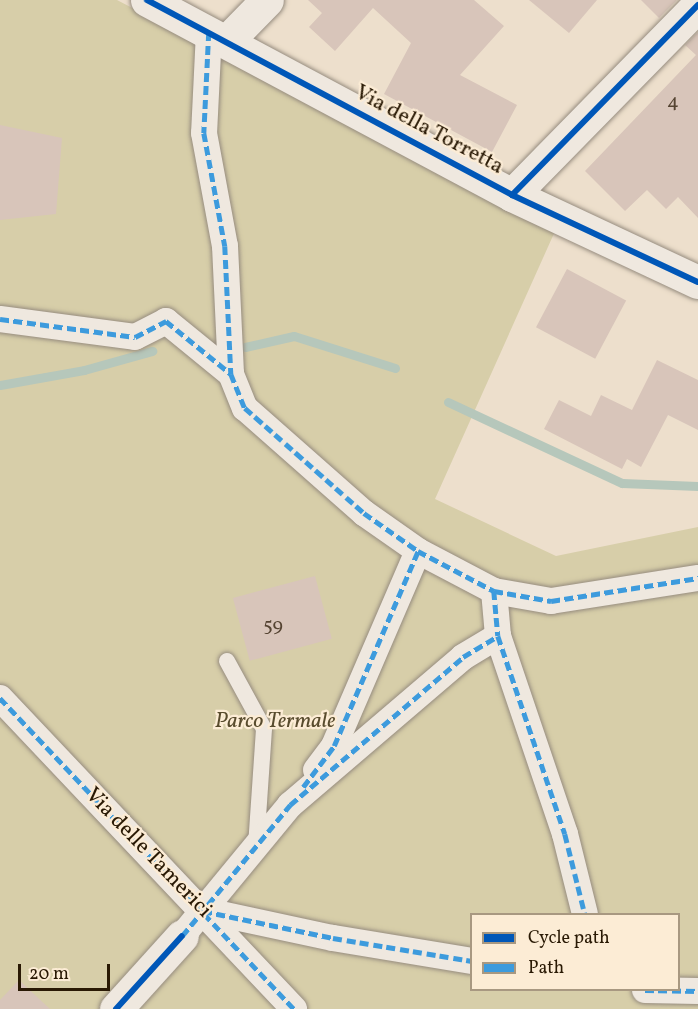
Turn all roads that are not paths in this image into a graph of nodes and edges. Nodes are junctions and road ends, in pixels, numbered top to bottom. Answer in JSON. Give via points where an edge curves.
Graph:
{"nodes":[{"id":1,"x":147,"y":0,"type":"edge"},
{"id":2,"x":267,"y":0,"type":"edge"},
{"id":3,"x":698,"y":5,"type":"edge"},
{"id":4,"x":218,"y":36,"type":"junction"},
{"id":5,"x":512,"y":195,"type":"junction"},
{"id":6,"x":698,"y":282,"type":"edge"},
{"id":7,"x":0,"y":319,"type":"edge"},
{"id":8,"x":231,"y":374,"type":"junction"},
{"id":9,"x":418,"y":551,"type":"junction"},
{"id":10,"x":698,"y":578,"type":"edge"},
{"id":11,"x":494,"y":591,"type":"junction"},
{"id":12,"x":498,"y":636,"type":"junction"},
{"id":13,"x":227,"y":661,"type":"dead end"},
{"id":14,"x":0,"y":698,"type":"edge"},
{"id":15,"x":290,"y":805,"type":"junction"},
{"id":16,"x":256,"y":846,"type":"junction"},
{"id":17,"x":202,"y":910,"type":"junction"},
{"id":18,"x":585,"y":913,"type":"edge"},
{"id":19,"x":182,"y":936,"type":"joint"},
{"id":20,"x":470,"y":961,"type":"edge"},
{"id":21,"x":680,"y":991,"type":"edge"},
{"id":22,"x":698,"y":991,"type":"edge"},
{"id":23,"x":116,"y":1009,"type":"edge"},
{"id":24,"x":294,"y":1009,"type":"edge"}],
"edges":[{"from":1,"to":4,"type":"street","name":"Via della Torretta"},
{"from":2,"to":4,"type":"street"},
{"from":3,"to":5,"type":"street"},
{"from":4,"to":5,"type":"street","name":"Via della Torretta"},
{"from":4,"to":8,"type":"street","via":[[204,133],[225,246]]},
{"from":5,"to":6,"type":"street","name":"Via della Torretta"},
{"from":7,"to":8,"type":"street","via":[[135,337],[166,321]]},
{"from":8,"to":9,"type":"street","via":[[245,408],[364,513]]},
{"from":9,"to":11,"type":"street"},
{"from":9,"to":15,"type":"street","via":[[334,746]]},
{"from":10,"to":11,"type":"street","via":[[551,601]]},
{"from":11,"to":12,"type":"street"},
{"from":12,"to":15,"type":"street","via":[[464,657]]},
{"from":12,"to":18,"type":"street","via":[[565,834]]},
{"from":13,"to":16,"type":"lane","via":[[264,729]]},
{"from":14,"to":17,"type":"street","name":"Via delle Tamerici"},
{"from":15,"to":16,"type":"street"},
{"from":16,"to":17,"type":"street"},
{"from":17,"to":19,"type":"street"},
{"from":17,"to":20,"type":"street","via":[[333,938]]},
{"from":17,"to":24,"type":"street","name":"Via delle Tamerici"},
{"from":19,"to":23,"type":"street"},
{"from":21,"to":22,"type":"street"}]}
